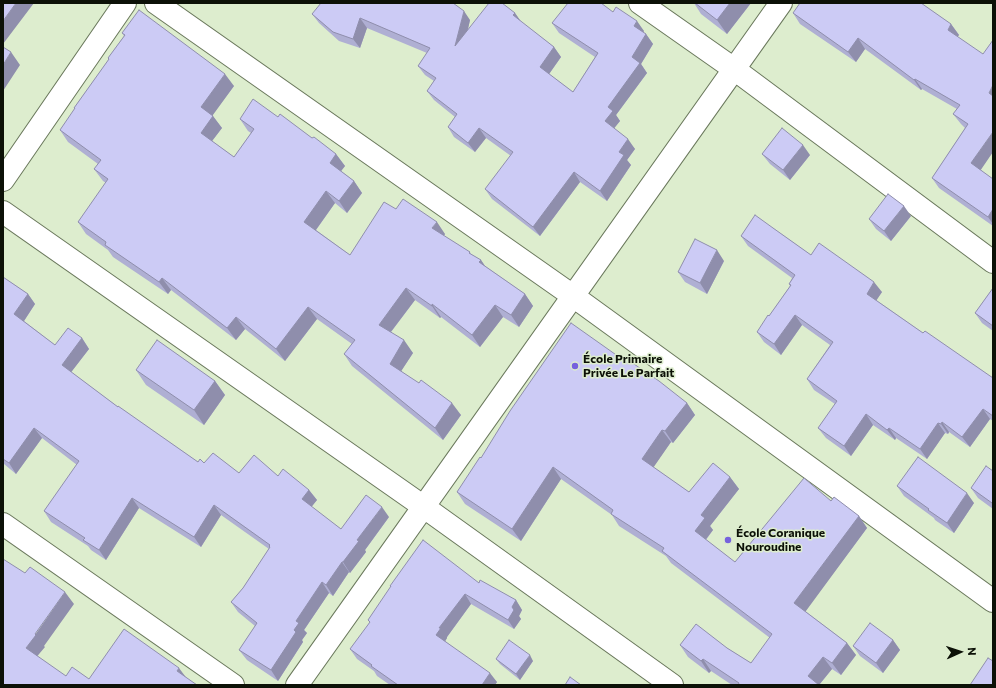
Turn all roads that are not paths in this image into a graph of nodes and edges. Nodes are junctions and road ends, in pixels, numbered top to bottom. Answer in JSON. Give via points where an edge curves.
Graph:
{"nodes":[{"id":1,"x":125,"y":3,"type":"edge"},
{"id":2,"x":156,"y":3,"type":"edge"},
{"id":3,"x":640,"y":3,"type":"edge"},
{"id":4,"x":780,"y":3,"type":"edge"},
{"id":5,"x":734,"y":69,"type":"junction"},
{"id":6,"x":3,"y":180,"type":"edge"},
{"id":7,"x":3,"y":212,"type":"edge"},
{"id":8,"x":993,"y":262,"type":"edge"},
{"id":9,"x":573,"y":296,"type":"junction"},
{"id":10,"x":424,"y":507,"type":"junction"},
{"id":11,"x":3,"y":524,"type":"edge"},
{"id":12,"x":993,"y":601,"type":"edge"},
{"id":13,"x":233,"y":685,"type":"edge"},
{"id":14,"x":298,"y":685,"type":"edge"},
{"id":15,"x":672,"y":685,"type":"edge"}],
"edges":[{"from":1,"to":6,"type":"street"},
{"from":2,"to":9,"type":"street"},
{"from":3,"to":5,"type":"street"},
{"from":4,"to":5,"type":"street"},
{"from":5,"to":8,"type":"street"},
{"from":5,"to":9,"type":"street"},
{"from":7,"to":10,"type":"street"},
{"from":9,"to":10,"type":"street"},
{"from":9,"to":12,"type":"street"},
{"from":10,"to":14,"type":"street"},
{"from":10,"to":15,"type":"street"},
{"from":11,"to":13,"type":"street"}]}
